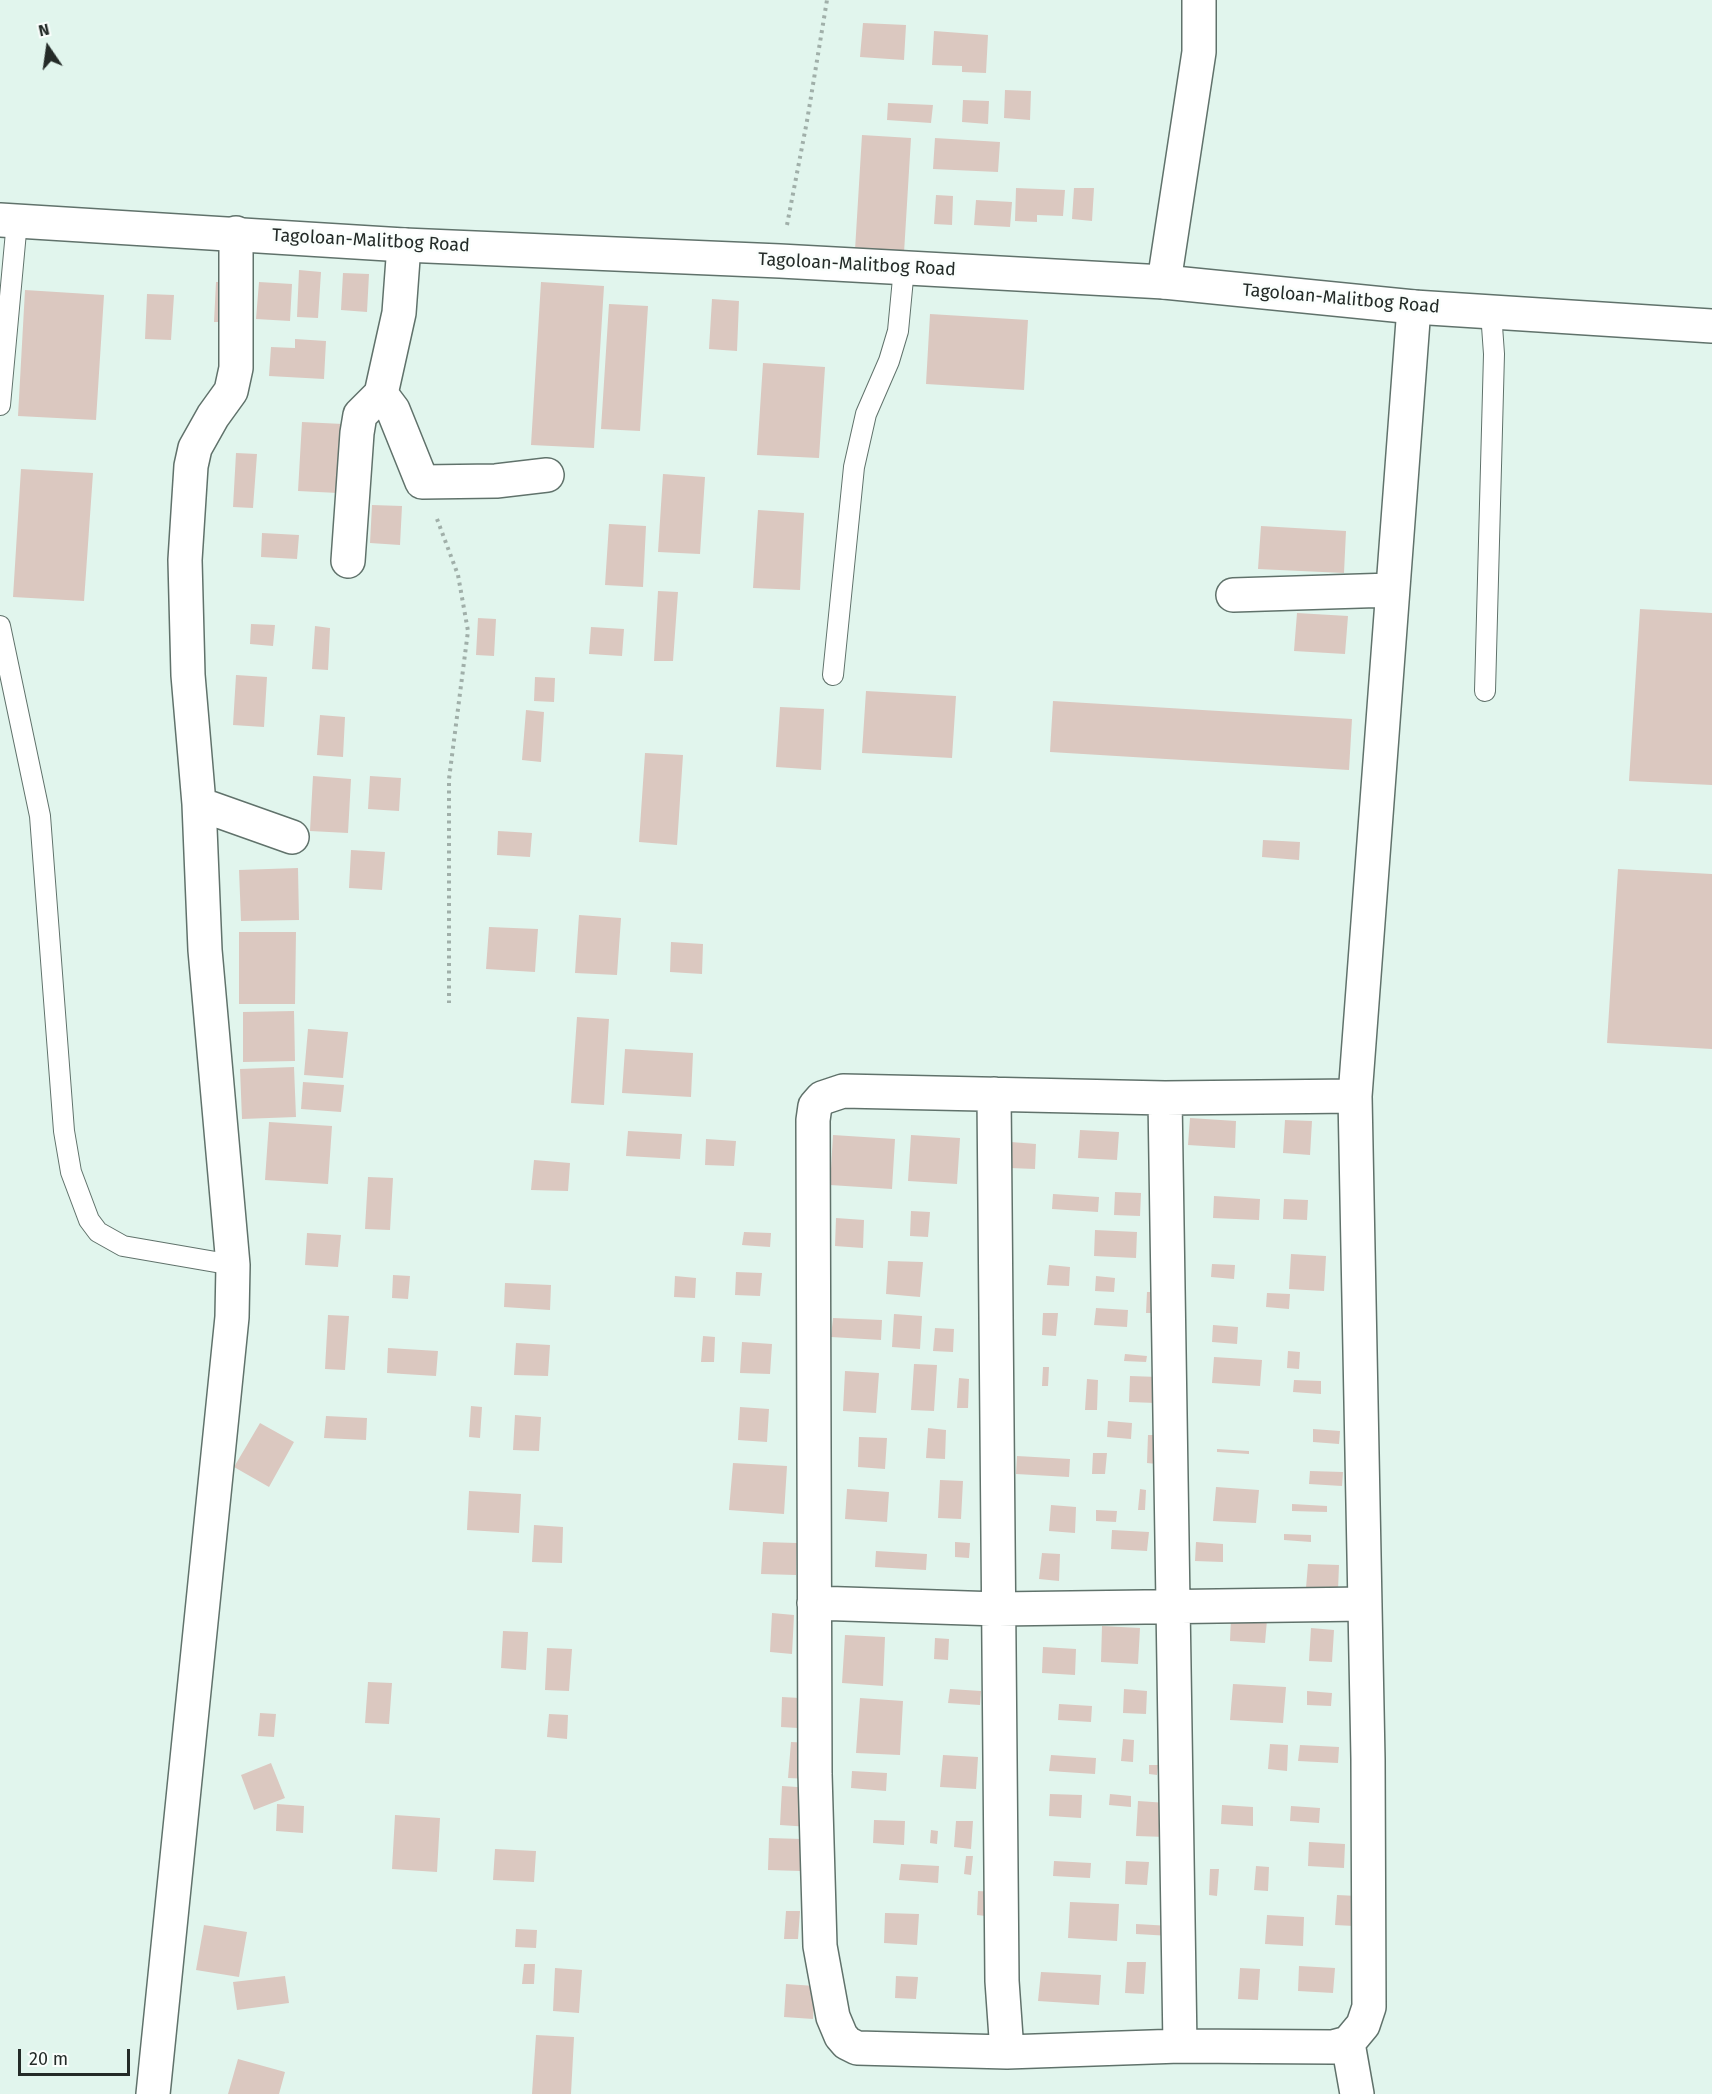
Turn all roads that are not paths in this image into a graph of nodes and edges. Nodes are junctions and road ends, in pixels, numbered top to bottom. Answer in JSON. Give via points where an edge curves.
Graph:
{"nodes":[{"id":1,"x":1199,"y":0,"type":"edge"},
{"id":2,"x":9,"y":221,"type":"edge"},
{"id":3,"x":236,"y":233,"type":"junction"},
{"id":4,"x":404,"y":245,"type":"junction"},
{"id":5,"x":904,"y":268,"type":"junction"},
{"id":6,"x":1164,"y":282,"type":"junction"},
{"id":7,"x":1414,"y":307,"type":"junction"},
{"id":8,"x":1491,"y":312,"type":"junction"},
{"id":9,"x":1712,"y":326,"type":"edge"},
{"id":10,"x":381,"y":394,"type":"junction"},
{"id":11,"x":0,"y":405,"type":"edge"},
{"id":12,"x":547,"y":475,"type":"dead end"},
{"id":13,"x":348,"y":561,"type":"dead end"},
{"id":14,"x":1392,"y":590,"type":"junction"},
{"id":15,"x":1233,"y":595,"type":"dead end"},
{"id":16,"x":0,"y":626,"type":"edge"},
{"id":17,"x":832,"y":675,"type":"dead end"},
{"id":18,"x":1485,"y":691,"type":"dead end"},
{"id":19,"x":199,"y":804,"type":"junction"},
{"id":20,"x":292,"y":837,"type":"dead end"},
{"id":21,"x":994,"y":1094,"type":"junction"},
{"id":22,"x":1354,"y":1096,"type":"junction"},
{"id":23,"x":1165,"y":1098,"type":"junction"},
{"id":24,"x":233,"y":1265,"type":"junction"},
{"id":25,"x":814,"y":1603,"type":"junction"},
{"id":26,"x":1365,"y":1604,"type":"junction"},
{"id":27,"x":1172,"y":1608,"type":"junction"},
{"id":28,"x":998,"y":1609,"type":"junction"},
{"id":29,"x":1348,"y":2043,"type":"junction"},
{"id":30,"x":1180,"y":2046,"type":"junction"},
{"id":31,"x":1006,"y":2052,"type":"junction"},
{"id":32,"x":153,"y":2094,"type":"edge"},
{"id":33,"x":1358,"y":2094,"type":"edge"}],
"edges":[{"from":1,"to":6,"type":"street","via":[[1198,52]]},
{"from":2,"to":3,"type":"street","name":"Tagoloan-Malitbog Road"},
{"from":2,"to":11,"type":"lane"},
{"from":3,"to":4,"type":"street","name":"Tagoloan-Malitbog Road"},
{"from":3,"to":19,"type":"street","via":[[236,368],[231,391],[195,448],[191,466],[185,560],[188,675]]},
{"from":4,"to":5,"type":"street","name":"Tagoloan-Malitbog Road"},
{"from":4,"to":10,"type":"street","via":[[399,313]]},
{"from":5,"to":6,"type":"street","name":"Tagoloan-Malitbog Road"},
{"from":5,"to":17,"type":"lane","via":[[898,332],[866,414],[854,467]]},
{"from":6,"to":7,"type":"street","name":"Tagoloan-Malitbog Road"},
{"from":7,"to":8,"type":"street","name":"Tagoloan-Malitbog Road"},
{"from":7,"to":14,"type":"street"},
{"from":8,"to":9,"type":"street","name":"Tagoloan-Malitbog Road"},
{"from":8,"to":18,"type":"lane","via":[[1494,354]]},
{"from":10,"to":12,"type":"street","via":[[393,410],[422,482],[496,481]]},
{"from":10,"to":13,"type":"street","via":[[360,415]]},
{"from":14,"to":15,"type":"street"},
{"from":14,"to":22,"type":"street"},
{"from":16,"to":24,"type":"lane","via":[[40,816],[64,1131],[71,1172],[98,1233],[123,1246]]},
{"from":19,"to":20,"type":"street"},
{"from":19,"to":24,"type":"street","via":[[205,950]]},
{"from":21,"to":23,"type":"street"},
{"from":21,"to":25,"type":"street","via":[[843,1091],[822,1098],[815,1106]]},
{"from":21,"to":28,"type":"street"},
{"from":22,"to":23,"type":"street"},
{"from":22,"to":26,"type":"street"},
{"from":23,"to":27,"type":"street"},
{"from":24,"to":32,"type":"street","via":[[232,1317]]},
{"from":25,"to":28,"type":"street"},
{"from":25,"to":31,"type":"street","via":[[820,1946],[833,2017],[841,2036],[857,2048]]},
{"from":26,"to":27,"type":"street"},
{"from":26,"to":29,"type":"street","via":[[1369,2007],[1363,2025]]},
{"from":27,"to":28,"type":"street"},
{"from":27,"to":30,"type":"street"},
{"from":28,"to":31,"type":"street"},
{"from":29,"to":30,"type":"street","via":[[1333,2047]]},
{"from":29,"to":33,"type":"street"},
{"from":30,"to":31,"type":"street"}]}
